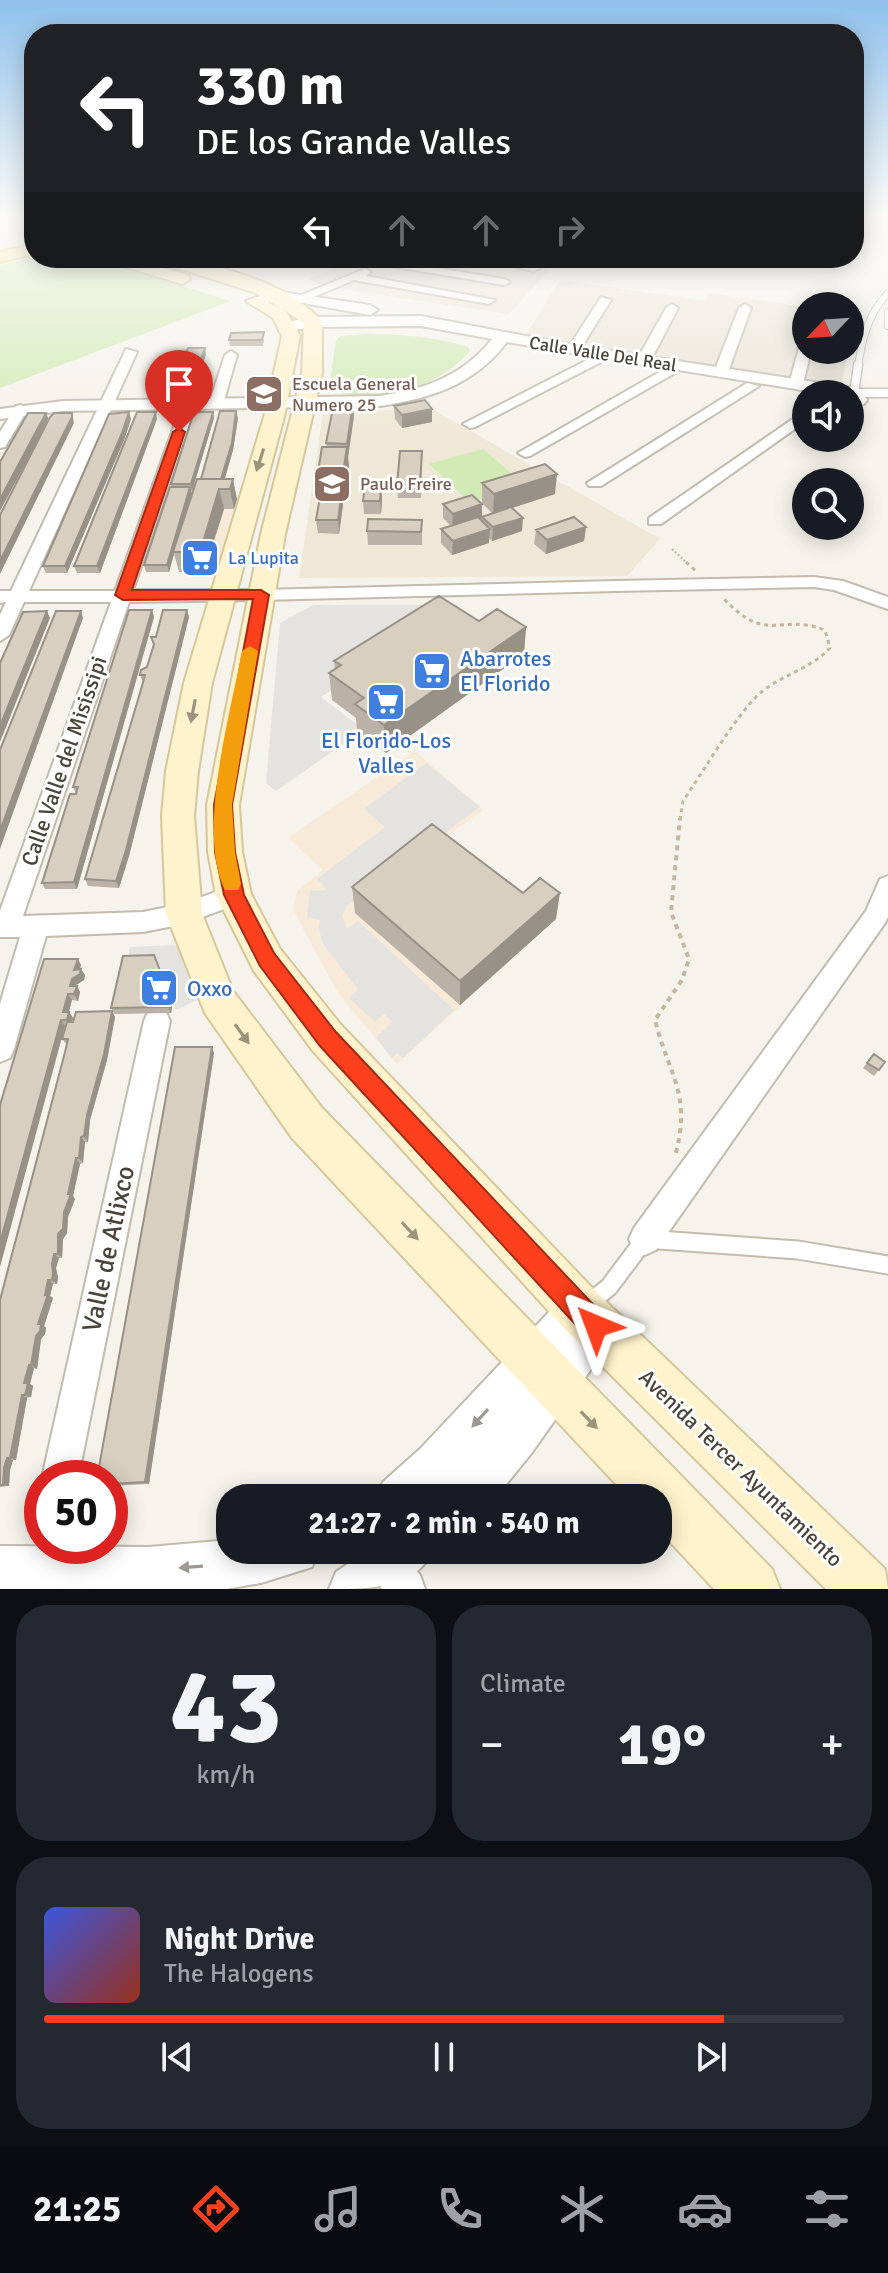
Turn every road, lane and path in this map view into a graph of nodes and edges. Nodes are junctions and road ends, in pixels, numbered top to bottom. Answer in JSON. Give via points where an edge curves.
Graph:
{"nodes":[{"id":1,"x":234,"y":290,"type":"edge"},
{"id":2,"x":244,"y":290,"type":"edge"},
{"id":3,"x":321,"y":290,"type":"edge"},
{"id":4,"x":338,"y":290,"type":"edge"},
{"id":5,"x":413,"y":290,"type":"edge"},
{"id":6,"x":497,"y":290,"type":"edge"},
{"id":7,"x":888,"y":293,"type":"edge"},
{"id":8,"x":264,"y":298,"type":"junction"},
{"id":9,"x":300,"y":298,"type":"junction"},
{"id":10,"x":605,"y":300,"type":"dead end"},
{"id":11,"x":327,"y":301,"type":"junction"},
{"id":12,"x":672,"y":308,"type":"dead end"},
{"id":13,"x":745,"y":308,"type":"dead end"},
{"id":14,"x":888,"y":312,"type":"edge"},
{"id":15,"x":421,"y":321,"type":"junction"},
{"id":16,"x":888,"y":326,"type":"edge"},
{"id":17,"x":302,"y":330,"type":"junction"},
{"id":18,"x":500,"y":342,"type":"junction"},
{"id":19,"x":573,"y":350,"type":"junction"},
{"id":20,"x":131,"y":352,"type":"dead end"},
{"id":21,"x":231,"y":355,"type":"dead end"},
{"id":22,"x":644,"y":360,"type":"junction"},
{"id":23,"x":596,"y":361,"type":"junction"},
{"id":24,"x":721,"y":372,"type":"junction"},
{"id":25,"x":668,"y":373,"type":"junction"},
{"id":26,"x":856,"y":380,"type":"edge"},
{"id":27,"x":752,"y":386,"type":"junction"},
{"id":28,"x":792,"y":387,"type":"edge"},
{"id":29,"x":792,"y":388,"type":"edge"},
{"id":30,"x":888,"y":393,"type":"edge"},
{"id":31,"x":864,"y":396,"type":"edge"},
{"id":32,"x":278,"y":402,"type":"junction"},
{"id":33,"x":306,"y":402,"type":"junction"},
{"id":34,"x":189,"y":404,"type":"junction"},
{"id":35,"x":216,"y":404,"type":"junction"},
{"id":36,"x":108,"y":405,"type":"junction"},
{"id":37,"x":21,"y":409,"type":"junction"},
{"id":38,"x":0,"y":414,"type":"edge"},
{"id":39,"x":470,"y":424,"type":"dead end"},
{"id":40,"x":792,"y":424,"type":"edge"},
{"id":41,"x":0,"y":444,"type":"edge"},
{"id":42,"x":525,"y":453,"type":"dead end"},
{"id":43,"x":595,"y":483,"type":"dead end"},
{"id":44,"x":655,"y":521,"type":"dead end"},
{"id":45,"x":672,"y":549,"type":"dead end"},
{"id":46,"x":709,"y":583,"type":"junction"},
{"id":47,"x":616,"y":586,"type":"joint"},
{"id":48,"x":123,"y":595,"type":"junction"},
{"id":49,"x":225,"y":595,"type":"junction"},
{"id":50,"x":261,"y":595,"type":"junction"},
{"id":51,"x":9,"y":596,"type":"edge"},
{"id":52,"x":888,"y":603,"type":"edge"},
{"id":53,"x":0,"y":635,"type":"edge"},
{"id":54,"x":888,"y":886,"type":"edge"},
{"id":55,"x":234,"y":895,"type":"junction"},
{"id":56,"x":184,"y":914,"type":"junction"},
{"id":57,"x":36,"y":926,"type":"junction"},
{"id":58,"x":3,"y":927,"type":"edge"},
{"id":59,"x":157,"y":1021,"type":"dead end"},
{"id":60,"x":0,"y":1049,"type":"edge"},
{"id":61,"x":675,"y":1159,"type":"dead end"},
{"id":62,"x":645,"y":1239,"type":"junction"},
{"id":63,"x":888,"y":1265,"type":"edge"},
{"id":64,"x":595,"y":1308,"type":"junction"},
{"id":65,"x":543,"y":1372,"type":"junction"},
{"id":66,"x":64,"y":1460,"type":"edge"},
{"id":67,"x":415,"y":1484,"type":"edge"},
{"id":68,"x":477,"y":1484,"type":"edge"},
{"id":69,"x":82,"y":1564,"type":"edge"},
{"id":70,"x":228,"y":1564,"type":"edge"},
{"id":71,"x":752,"y":1589,"type":"edge"},
{"id":72,"x":865,"y":1589,"type":"edge"}],
"edges":[{"from":1,"to":8,"type":"main road"},
{"from":2,"to":8,"type":"main road"},
{"from":3,"to":9,"type":"street"},
{"from":4,"to":11,"type":"street"},
{"from":5,"to":6,"type":"street","via":[[486,303]]},
{"from":7,"to":26,"type":"lane","via":[[867,325]]},
{"from":8,"to":9,"type":"street"},
{"from":8,"to":17,"type":"main road"},
{"from":9,"to":11,"type":"street"},
{"from":10,"to":19,"type":"street"},
{"from":11,"to":15,"type":"street"},
{"from":12,"to":22,"type":"street"},
{"from":13,"to":24,"type":"street"},
{"from":14,"to":16,"type":"lane"},
{"from":15,"to":17,"type":"street","name":"Calle Valle Del Real"},
{"from":15,"to":18,"type":"street","name":"Calle Valle Del Real"},
{"from":17,"to":18,"type":"street","name":"Calle Valle Del Real","via":[[382,330]]},
{"from":17,"to":32,"type":"main road"},
{"from":17,"to":33,"type":"main road","name":"Avenida Tercer Ayuntamiento"},
{"from":18,"to":19,"type":"street","name":"Calle Valle Del Real"},
{"from":18,"to":23,"type":"street","name":"Calle Valle Del Real"},
{"from":18,"to":33,"type":"street","via":[[439,390],[380,401]]},
{"from":19,"to":22,"type":"street","name":"Calle Valle Del Real"},
{"from":20,"to":36,"type":"street"},
{"from":21,"to":35,"type":"street"},
{"from":22,"to":24,"type":"street","name":"Calle Valle Del Real"},
{"from":23,"to":25,"type":"street","name":"Calle Valle Del Real"},
{"from":23,"to":39,"type":"street"},
{"from":24,"to":28,"type":"street","name":"Calle Valle Del Real"},
{"from":25,"to":27,"type":"street","name":"Calle Valle Del Real"},
{"from":25,"to":42,"type":"street"},
{"from":27,"to":29,"type":"street","name":"Calle Valle Del Real"},
{"from":27,"to":43,"type":"street"},
{"from":30,"to":31,"type":"lane"},
{"from":32,"to":33,"type":"street"},
{"from":32,"to":35,"type":"street"},
{"from":32,"to":49,"type":"main road","one_way":true},
{"from":33,"to":50,"type":"main road","name":"Avenida Tercer Ayuntamiento"},
{"from":34,"to":35,"type":"street"},
{"from":34,"to":36,"type":"street"},
{"from":34,"to":48,"type":"street","name":"Calle Valle del Misissipi"},
{"from":36,"to":37,"type":"street"},
{"from":36,"to":51,"type":"street","via":[[70,488]]},
{"from":37,"to":38,"type":"street"},
{"from":37,"to":41,"type":"street"},
{"from":40,"to":44,"type":"street"},
{"from":45,"to":46,"type":"path"},
{"from":46,"to":47,"type":"street"},
{"from":46,"to":52,"type":"street","via":[[814,582]]},
{"from":46,"to":61,"type":"path","via":[[750,623],[768,629],[814,624],[825,630],[830,648],[754,699],[683,801],[671,912],[689,959],[682,980],[655,1020],[678,1082],[683,1122]]},
{"from":47,"to":50,"type":"lane"},
{"from":48,"to":49,"type":"street"},
{"from":48,"to":51,"type":"street"},
{"from":48,"to":58,"type":"street","name":"Calle Valle del Misissipi"},
{"from":49,"to":50,"type":"street"},
{"from":49,"to":56,"type":"main road","one_way":true,"via":[[198,683],[182,771],[178,816]]},
{"from":50,"to":55,"type":"main road","name":"Avenida Tercer Ayuntamiento","via":[[223,805]]},
{"from":51,"to":53,"type":"street"},
{"from":54,"to":62,"type":"street","via":[[876,916]]},
{"from":55,"to":56,"type":"street"},
{"from":55,"to":64,"type":"main road","name":"Avenida Tercer Ayuntamiento","via":[[267,960],[327,1038]]},
{"from":56,"to":57,"type":"street","via":[[143,922]]},
{"from":56,"to":65,"type":"main road","one_way":true,"via":[[218,1001],[307,1123]]},
{"from":57,"to":58,"type":"street"},
{"from":57,"to":60,"type":"street"},
{"from":59,"to":66,"type":"street","name":"Valle de Atlixco"},
{"from":62,"to":63,"type":"lane","via":[[798,1250]]},
{"from":62,"to":64,"type":"lane"},
{"from":64,"to":65,"type":"street"},
{"from":64,"to":72,"type":"main road","name":"Avenida Tercer Ayuntamiento"},
{"from":65,"to":67,"type":"street","one_way":true},
{"from":65,"to":68,"type":"street","via":[[514,1439]]},
{"from":65,"to":71,"type":"main road","one_way":true},
{"from":70,"to":69,"type":"street","one_way":true}]}
